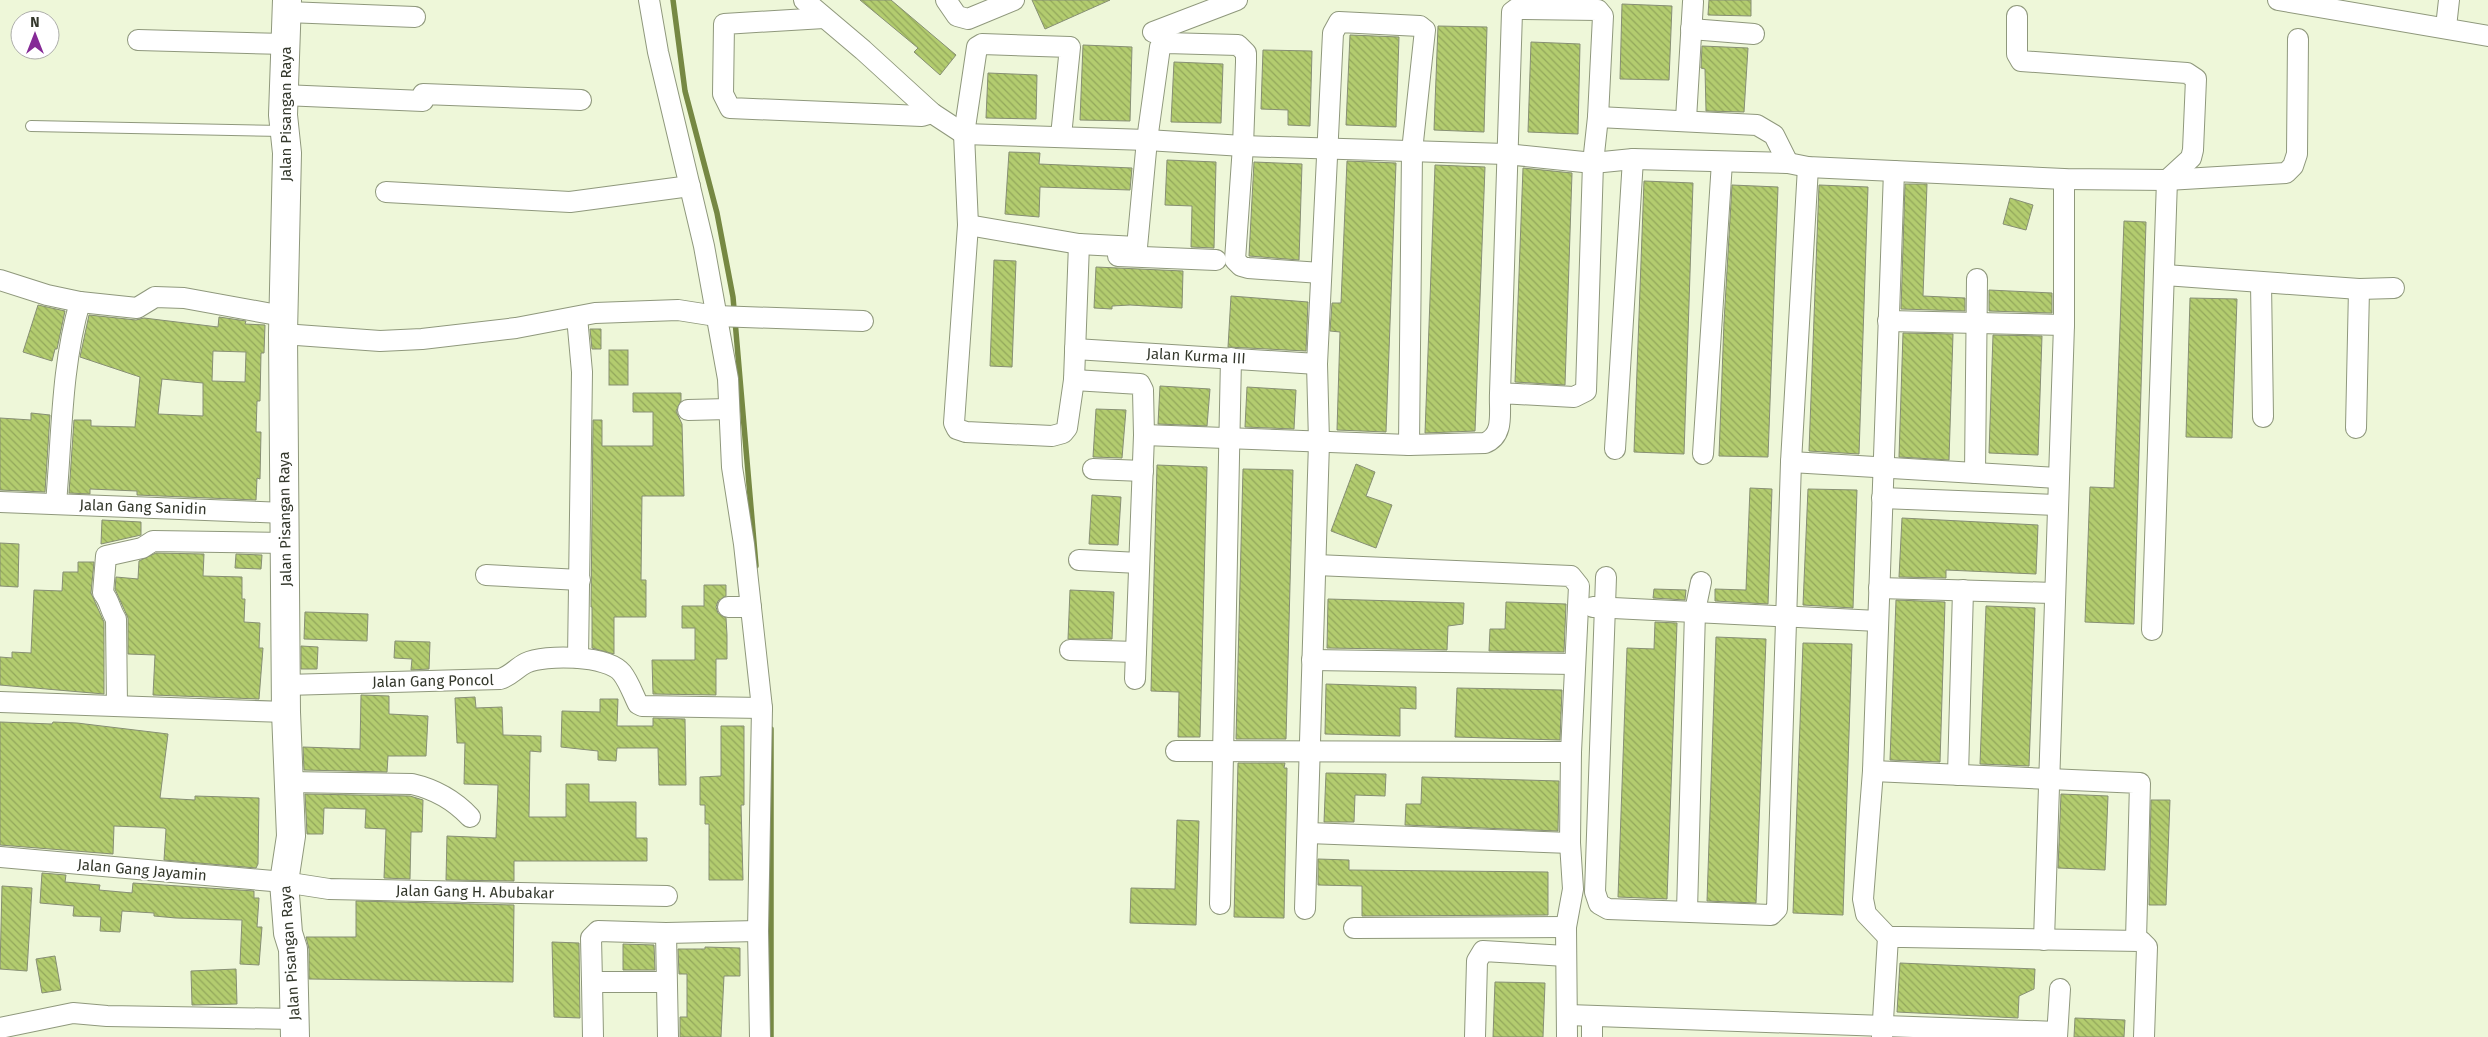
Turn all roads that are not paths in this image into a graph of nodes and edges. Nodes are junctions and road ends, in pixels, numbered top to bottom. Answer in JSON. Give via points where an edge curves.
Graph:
{"nodes":[{"id":1,"x":649,"y":0,"type":"edge"},
{"id":2,"x":804,"y":0,"type":"edge"},
{"id":3,"x":946,"y":0,"type":"edge"},
{"id":4,"x":1014,"y":0,"type":"edge"},
{"id":5,"x":2278,"y":0,"type":"edge"},
{"id":6,"x":2449,"y":0,"type":"edge"},
{"id":7,"x":1232,"y":1,"type":"edge"},
{"id":8,"x":1693,"y":2,"type":"dead end"},
{"id":9,"x":287,"y":6,"type":"edge"},
{"id":10,"x":2017,"y":16,"type":"dead end"},
{"id":11,"x":415,"y":17,"type":"dead end"},
{"id":12,"x":824,"y":18,"type":"junction"},
{"id":13,"x":2446,"y":27,"type":"junction"},
{"id":14,"x":1692,"y":29,"type":"junction"},
{"id":15,"x":1153,"y":32,"type":"dead end"},
{"id":16,"x":1754,"y":34,"type":"dead end"},
{"id":17,"x":2488,"y":36,"type":"edge"},
{"id":18,"x":2298,"y":39,"type":"dead end"},
{"id":19,"x":138,"y":40,"type":"dead end"},
{"id":20,"x":286,"y":44,"type":"junction"},
{"id":21,"x":283,"y":95,"type":"junction"},
{"id":22,"x":581,"y":100,"type":"dead end"},
{"id":23,"x":932,"y":113,"type":"junction"},
{"id":24,"x":1598,"y":117,"type":"junction"},
{"id":25,"x":1686,"y":120,"type":"junction"},
{"id":26,"x":31,"y":126,"type":"dead end"},
{"id":27,"x":284,"y":131,"type":"junction"},
{"id":28,"x":964,"y":134,"type":"junction"},
{"id":29,"x":1061,"y":136,"type":"junction"},
{"id":30,"x":1146,"y":140,"type":"junction"},
{"id":31,"x":1243,"y":146,"type":"junction"},
{"id":32,"x":1326,"y":147,"type":"junction"},
{"id":33,"x":1412,"y":151,"type":"junction"},
{"id":34,"x":1506,"y":154,"type":"junction"},
{"id":35,"x":1633,"y":159,"type":"junction"},
{"id":36,"x":1722,"y":162,"type":"junction"},
{"id":37,"x":1593,"y":163,"type":"junction"},
{"id":38,"x":1788,"y":163,"type":"junction"},
{"id":39,"x":1808,"y":167,"type":"junction"},
{"id":40,"x":1894,"y":171,"type":"junction"},
{"id":41,"x":2064,"y":179,"type":"junction"},
{"id":42,"x":2166,"y":180,"type":"junction"},
{"id":43,"x":690,"y":186,"type":"junction"},
{"id":44,"x":386,"y":192,"type":"dead end"},
{"id":45,"x":968,"y":225,"type":"junction"},
{"id":46,"x":1079,"y":249,"type":"junction"},
{"id":47,"x":1216,"y":260,"type":"dead end"},
{"id":48,"x":1321,"y":274,"type":"junction"},
{"id":49,"x":2165,"y":275,"type":"junction"},
{"id":50,"x":1977,"y":279,"type":"dead end"},
{"id":51,"x":0,"y":280,"type":"edge"},
{"id":52,"x":2261,"y":283,"type":"junction"},
{"id":53,"x":2394,"y":288,"type":"dead end"},
{"id":54,"x":2359,"y":289,"type":"junction"},
{"id":55,"x":80,"y":302,"type":"junction"},
{"id":56,"x":716,"y":316,"type":"junction"},
{"id":57,"x":577,"y":317,"type":"junction"},
{"id":58,"x":863,"y":321,"type":"dead end"},
{"id":59,"x":1888,"y":321,"type":"junction"},
{"id":60,"x":1977,"y":323,"type":"junction"},
{"id":61,"x":283,"y":325,"type":"junction"},
{"id":62,"x":2064,"y":325,"type":"junction"},
{"id":63,"x":1075,"y":349,"type":"junction"},
{"id":64,"x":1231,"y":358,"type":"junction"},
{"id":65,"x":1317,"y":364,"type":"junction"},
{"id":66,"x":1074,"y":380,"type":"junction"},
{"id":67,"x":1500,"y":393,"type":"junction"},
{"id":68,"x":729,"y":409,"type":"junction"},
{"id":69,"x":688,"y":410,"type":"dead end"},
{"id":70,"x":2263,"y":417,"type":"dead end"},
{"id":71,"x":2356,"y":428,"type":"dead end"},
{"id":72,"x":1144,"y":435,"type":"junction"},
{"id":73,"x":1229,"y":438,"type":"junction"},
{"id":74,"x":1319,"y":442,"type":"junction"},
{"id":75,"x":1408,"y":446,"type":"junction"},
{"id":76,"x":1615,"y":449,"type":"dead end"},
{"id":77,"x":1703,"y":454,"type":"dead end"},
{"id":78,"x":1791,"y":462,"type":"junction"},
{"id":79,"x":1883,"y":468,"type":"junction"},
{"id":80,"x":1093,"y":469,"type":"dead end"},
{"id":81,"x":1143,"y":471,"type":"junction"},
{"id":82,"x":1975,"y":473,"type":"junction"},
{"id":83,"x":2058,"y":478,"type":"junction"},
{"id":84,"x":1882,"y":498,"type":"junction"},
{"id":85,"x":0,"y":502,"type":"edge"},
{"id":86,"x":56,"y":503,"type":"junction"},
{"id":87,"x":2056,"y":505,"type":"junction"},
{"id":88,"x":285,"y":513,"type":"junction"},
{"id":89,"x":286,"y":543,"type":"junction"},
{"id":90,"x":1079,"y":560,"type":"dead end"},
{"id":91,"x":1139,"y":563,"type":"junction"},
{"id":92,"x":1316,"y":565,"type":"junction"},
{"id":93,"x":486,"y":576,"type":"dead end"},
{"id":94,"x":1606,"y":577,"type":"dead end"},
{"id":95,"x":580,"y":580,"type":"junction"},
{"id":96,"x":1701,"y":582,"type":"dead end"},
{"id":97,"x":1879,"y":588,"type":"junction"},
{"id":98,"x":1963,"y":590,"type":"junction"},
{"id":99,"x":2054,"y":593,"type":"junction"},
{"id":100,"x":728,"y":607,"type":"dead end"},
{"id":101,"x":750,"y":607,"type":"junction"},
{"id":102,"x":1580,"y":607,"type":"junction"},
{"id":103,"x":1606,"y":608,"type":"junction"},
{"id":104,"x":1695,"y":610,"type":"junction"},
{"id":105,"x":1786,"y":616,"type":"junction"},
{"id":106,"x":1878,"y":621,"type":"junction"},
{"id":107,"x":2152,"y":630,"type":"dead end"},
{"id":108,"x":1070,"y":650,"type":"dead end"},
{"id":109,"x":1136,"y":652,"type":"junction"},
{"id":110,"x":578,"y":658,"type":"junction"},
{"id":111,"x":1312,"y":660,"type":"junction"},
{"id":112,"x":1575,"y":664,"type":"junction"},
{"id":113,"x":1135,"y":679,"type":"dead end"},
{"id":114,"x":286,"y":685,"type":"junction"},
{"id":115,"x":0,"y":702,"type":"edge"},
{"id":116,"x":117,"y":706,"type":"junction"},
{"id":117,"x":762,"y":708,"type":"junction"},
{"id":118,"x":286,"y":712,"type":"junction"},
{"id":119,"x":1176,"y":751,"type":"dead end"},
{"id":120,"x":1223,"y":751,"type":"junction"},
{"id":121,"x":1310,"y":751,"type":"junction"},
{"id":122,"x":1572,"y":752,"type":"junction"},
{"id":123,"x":1873,"y":771,"type":"junction"},
{"id":124,"x":1958,"y":775,"type":"junction"},
{"id":125,"x":2048,"y":780,"type":"junction"},
{"id":126,"x":288,"y":782,"type":"junction"},
{"id":127,"x":470,"y":817,"type":"dead end"},
{"id":128,"x":1308,"y":833,"type":"junction"},
{"id":129,"x":1570,"y":843,"type":"junction"},
{"id":130,"x":0,"y":857,"type":"edge"},
{"id":131,"x":284,"y":882,"type":"junction"},
{"id":132,"x":1573,"y":889,"type":"junction"},
{"id":133,"x":1595,"y":892,"type":"junction"},
{"id":134,"x":667,"y":896,"type":"dead end"},
{"id":135,"x":1220,"y":904,"type":"dead end"},
{"id":136,"x":1305,"y":909,"type":"dead end"},
{"id":137,"x":1687,"y":911,"type":"junction"},
{"id":138,"x":1566,"y":927,"type":"junction"},
{"id":139,"x":1354,"y":928,"type":"dead end"},
{"id":140,"x":758,"y":931,"type":"junction"},
{"id":141,"x":666,"y":933,"type":"junction"},
{"id":142,"x":1888,"y":937,"type":"junction"},
{"id":143,"x":2044,"y":940,"type":"junction"},
{"id":144,"x":2136,"y":940,"type":"junction"},
{"id":145,"x":1566,"y":956,"type":"junction"},
{"id":146,"x":592,"y":982,"type":"junction"},
{"id":147,"x":665,"y":982,"type":"junction"},
{"id":148,"x":2060,"y":989,"type":"dead end"},
{"id":149,"x":1568,"y":1016,"type":"junction"},
{"id":150,"x":1592,"y":1017,"type":"junction"},
{"id":151,"x":0,"y":1028,"type":"edge"},
{"id":152,"x":295,"y":1028,"type":"edge"},
{"id":153,"x":1685,"y":1029,"type":"edge"},
{"id":154,"x":1783,"y":1030,"type":"edge"},
{"id":155,"x":1882,"y":1031,"type":"edge"},
{"id":156,"x":2057,"y":1034,"type":"edge"},
{"id":157,"x":593,"y":1037,"type":"edge"},
{"id":158,"x":668,"y":1037,"type":"edge"},
{"id":159,"x":760,"y":1037,"type":"edge"},
{"id":160,"x":1475,"y":1037,"type":"edge"},
{"id":161,"x":1567,"y":1037,"type":"edge"},
{"id":162,"x":1592,"y":1037,"type":"edge"},
{"id":163,"x":2144,"y":1037,"type":"edge"}],
"edges":[{"from":1,"to":43,"type":"street"},
{"from":2,"to":12,"type":"street"},
{"from":3,"to":4,"type":"street","via":[[957,16],[968,19]]},
{"from":5,"to":13,"type":"street"},
{"from":6,"to":13,"type":"street"},
{"from":7,"to":15,"type":"street"},
{"from":8,"to":14,"type":"street"},
{"from":9,"to":11,"type":"street"},
{"from":9,"to":20,"type":"street","name":"Jalan Pisangan Raya"},
{"from":10,"to":42,"type":"street","via":[[2017,54],[2021,60],[2186,73],[2196,78],[2191,158]]},
{"from":12,"to":23,"type":"street"},
{"from":12,"to":23,"type":"street","via":[[724,24],[723,94],[730,108],[922,116]]},
{"from":13,"to":17,"type":"street"},
{"from":14,"to":16,"type":"street"},
{"from":14,"to":25,"type":"street"},
{"from":18,"to":42,"type":"street","via":[[2297,154],[2293,166],[2286,173]]},
{"from":19,"to":20,"type":"street"},
{"from":20,"to":21,"type":"street","name":"Jalan Pisangan Raya"},
{"from":21,"to":22,"type":"street","via":[[423,101],[423,94]]},
{"from":21,"to":27,"type":"street","name":"Jalan Pisangan Raya"},
{"from":23,"to":28,"type":"street"},
{"from":24,"to":25,"type":"street"},
{"from":24,"to":34,"type":"street","via":[[1601,13],[1592,9],[1516,9],[1512,12]]},
{"from":24,"to":37,"type":"street"},
{"from":25,"to":38,"type":"street","via":[[1757,125],[1774,135]]},
{"from":26,"to":27,"type":"lane"},
{"from":27,"to":61,"type":"street","name":"Jalan Pisangan Raya","via":[[287,153]]},
{"from":28,"to":29,"type":"street"},
{"from":28,"to":29,"type":"street","via":[[977,47],[982,44],[1070,47]]},
{"from":28,"to":45,"type":"street"},
{"from":29,"to":30,"type":"street"},
{"from":30,"to":31,"type":"street"},
{"from":30,"to":31,"type":"street","via":[[1160,47],[1166,43],[1238,46],[1246,53]]},
{"from":30,"to":46,"type":"street","via":[[1137,247]]},
{"from":31,"to":32,"type":"street"},
{"from":31,"to":48,"type":"street","via":[[1235,260],[1248,268]]},
{"from":32,"to":33,"type":"street"},
{"from":32,"to":33,"type":"street","via":[[1333,33],[1339,22],[1420,26],[1425,30]]},
{"from":32,"to":48,"type":"street"},
{"from":33,"to":34,"type":"street"},
{"from":33,"to":75,"type":"street"},
{"from":34,"to":37,"type":"street"},
{"from":34,"to":67,"type":"street"},
{"from":35,"to":36,"type":"street"},
{"from":35,"to":37,"type":"street"},
{"from":35,"to":76,"type":"street"},
{"from":36,"to":38,"type":"street"},
{"from":36,"to":77,"type":"street"},
{"from":37,"to":67,"type":"street","via":[[1586,391],[1574,397]]},
{"from":38,"to":39,"type":"street"},
{"from":39,"to":40,"type":"street"},
{"from":39,"to":78,"type":"street"},
{"from":40,"to":41,"type":"street"},
{"from":40,"to":59,"type":"street"},
{"from":41,"to":42,"type":"street"},
{"from":41,"to":62,"type":"street"},
{"from":42,"to":49,"type":"street"},
{"from":43,"to":44,"type":"street","via":[[570,202]]},
{"from":43,"to":56,"type":"street"},
{"from":45,"to":46,"type":"street"},
{"from":45,"to":66,"type":"street","via":[[954,423],[957,429],[1052,436],[1063,433],[1067,428]]},
{"from":46,"to":47,"type":"street"},
{"from":46,"to":63,"type":"street"},
{"from":48,"to":65,"type":"street"},
{"from":49,"to":52,"type":"street"},
{"from":49,"to":107,"type":"street"},
{"from":50,"to":60,"type":"street"},
{"from":51,"to":55,"type":"street"},
{"from":52,"to":54,"type":"street"},
{"from":52,"to":70,"type":"street"},
{"from":53,"to":54,"type":"street"},
{"from":54,"to":71,"type":"street"},
{"from":55,"to":61,"type":"street","via":[[137,308],[156,297],[184,298]]},
{"from":55,"to":86,"type":"street","via":[[70,336],[65,372]]},
{"from":56,"to":57,"type":"street","via":[[678,310],[595,313]]},
{"from":56,"to":58,"type":"street"},
{"from":56,"to":68,"type":"street","via":[[728,379]]},
{"from":57,"to":61,"type":"street","via":[[516,328],[380,341]]},
{"from":57,"to":95,"type":"street","via":[[582,372]]},
{"from":59,"to":60,"type":"street"},
{"from":59,"to":79,"type":"street"},
{"from":60,"to":62,"type":"street"},
{"from":60,"to":82,"type":"street"},
{"from":61,"to":88,"type":"street","name":"Jalan Pisangan Raya"},
{"from":62,"to":83,"type":"street"},
{"from":63,"to":64,"type":"street","name":"Jalan Kurma III"},
{"from":63,"to":66,"type":"street"},
{"from":64,"to":65,"type":"street","name":"Jalan Kurma III"},
{"from":64,"to":73,"type":"street"},
{"from":65,"to":74,"type":"street"},
{"from":66,"to":72,"type":"street","via":[[1140,384]]},
{"from":67,"to":75,"type":"street","via":[[1499,432],[1494,439],[1485,443]]},
{"from":68,"to":69,"type":"street"},
{"from":68,"to":101,"type":"street","via":[[732,467]]},
{"from":72,"to":73,"type":"street"},
{"from":72,"to":81,"type":"street"},
{"from":73,"to":74,"type":"street"},
{"from":73,"to":120,"type":"street"},
{"from":74,"to":75,"type":"street"},
{"from":74,"to":92,"type":"street"},
{"from":78,"to":79,"type":"street"},
{"from":78,"to":105,"type":"street"},
{"from":79,"to":82,"type":"street"},
{"from":79,"to":84,"type":"street"},
{"from":80,"to":81,"type":"street"},
{"from":81,"to":91,"type":"street"},
{"from":82,"to":83,"type":"street"},
{"from":83,"to":87,"type":"street"},
{"from":84,"to":87,"type":"street"},
{"from":84,"to":97,"type":"street"},
{"from":85,"to":86,"type":"street","name":"Jalan Gang Sanidin"},
{"from":86,"to":88,"type":"street","name":"Jalan Gang Sanidin"},
{"from":87,"to":99,"type":"street"},
{"from":88,"to":89,"type":"street","name":"Jalan Pisangan Raya"},
{"from":89,"to":114,"type":"street","name":"Jalan Pisangan Raya"},
{"from":89,"to":116,"type":"street","via":[[153,541],[142,548],[106,556],[103,592],[116,619]]},
{"from":90,"to":91,"type":"street"},
{"from":91,"to":109,"type":"street"},
{"from":92,"to":102,"type":"street","via":[[1571,576],[1579,586]]},
{"from":92,"to":111,"type":"street"},
{"from":93,"to":95,"type":"street"},
{"from":94,"to":103,"type":"street"},
{"from":95,"to":110,"type":"street"},
{"from":96,"to":104,"type":"street"},
{"from":97,"to":98,"type":"street"},
{"from":97,"to":106,"type":"street"},
{"from":98,"to":99,"type":"street"},
{"from":98,"to":124,"type":"street"},
{"from":99,"to":125,"type":"street"},
{"from":100,"to":101,"type":"street"},
{"from":101,"to":117,"type":"street"},
{"from":102,"to":103,"type":"street"},
{"from":102,"to":112,"type":"street"},
{"from":103,"to":104,"type":"street"},
{"from":103,"to":133,"type":"street"},
{"from":104,"to":105,"type":"street"},
{"from":104,"to":137,"type":"street"},
{"from":105,"to":106,"type":"street"},
{"from":105,"to":137,"type":"street","via":[[1777,909],[1772,914]]},
{"from":106,"to":123,"type":"street"},
{"from":108,"to":109,"type":"street"},
{"from":109,"to":113,"type":"street"},
{"from":110,"to":114,"type":"street","name":"Jalan Gang Poncol","via":[[552,657],[525,663],[500,679]]},
{"from":110,"to":117,"type":"street","name":"Jalan Gang Poncol","via":[[616,668],[642,706]]},
{"from":111,"to":112,"type":"street"},
{"from":111,"to":121,"type":"street"},
{"from":112,"to":122,"type":"street"},
{"from":114,"to":118,"type":"street","name":"Jalan Pisangan Raya"},
{"from":115,"to":116,"type":"street"},
{"from":116,"to":118,"type":"street"},
{"from":117,"to":140,"type":"street"},
{"from":118,"to":126,"type":"street","name":"Jalan Pisangan Raya"},
{"from":119,"to":120,"type":"street"},
{"from":120,"to":121,"type":"street"},
{"from":120,"to":135,"type":"street"},
{"from":121,"to":122,"type":"street"},
{"from":121,"to":128,"type":"street"},
{"from":122,"to":129,"type":"street"},
{"from":123,"to":124,"type":"street"},
{"from":123,"to":142,"type":"street","via":[[1863,900],[1866,914]]},
{"from":124,"to":125,"type":"street"},
{"from":125,"to":143,"type":"street"},
{"from":125,"to":144,"type":"street","via":[[2140,782]]},
{"from":126,"to":127,"type":"street","via":[[412,784],[430,788],[461,807]]},
{"from":126,"to":131,"type":"street","name":"Jalan Pisangan Raya","via":[[291,836]]},
{"from":128,"to":129,"type":"street"},
{"from":128,"to":136,"type":"street"},
{"from":129,"to":132,"type":"street"},
{"from":130,"to":131,"type":"street","name":"Jalan Gang Jayamin"},
{"from":131,"to":134,"type":"street","name":"Jalan Gang H. Abubakar","via":[[329,889]]},
{"from":131,"to":152,"type":"street","name":"Jalan Pisangan Raya","via":[[292,949]]},
{"from":132,"to":133,"type":"street"},
{"from":132,"to":138,"type":"street"},
{"from":133,"to":137,"type":"street","via":[[1599,904],[1608,909]]},
{"from":138,"to":139,"type":"street"},
{"from":138,"to":145,"type":"street"},
{"from":140,"to":141,"type":"street"},
{"from":140,"to":159,"type":"street"},
{"from":141,"to":146,"type":"street","via":[[598,931],[591,938]]},
{"from":141,"to":147,"type":"street"},
{"from":142,"to":143,"type":"street"},
{"from":142,"to":155,"type":"street"},
{"from":143,"to":144,"type":"street"},
{"from":144,"to":163,"type":"street","via":[[2146,947]]},
{"from":145,"to":149,"type":"street"},
{"from":145,"to":160,"type":"street","via":[[1483,951],[1477,961]]},
{"from":146,"to":147,"type":"street"},
{"from":146,"to":157,"type":"street"},
{"from":147,"to":158,"type":"street"},
{"from":148,"to":156,"type":"street"},
{"from":149,"to":150,"type":"street"},
{"from":149,"to":161,"type":"street"},
{"from":150,"to":153,"type":"street"},
{"from":150,"to":162,"type":"street"},
{"from":151,"to":152,"type":"street","via":[[73,1012]]},
{"from":153,"to":154,"type":"street"},
{"from":154,"to":155,"type":"street"},
{"from":155,"to":156,"type":"street"}]}
